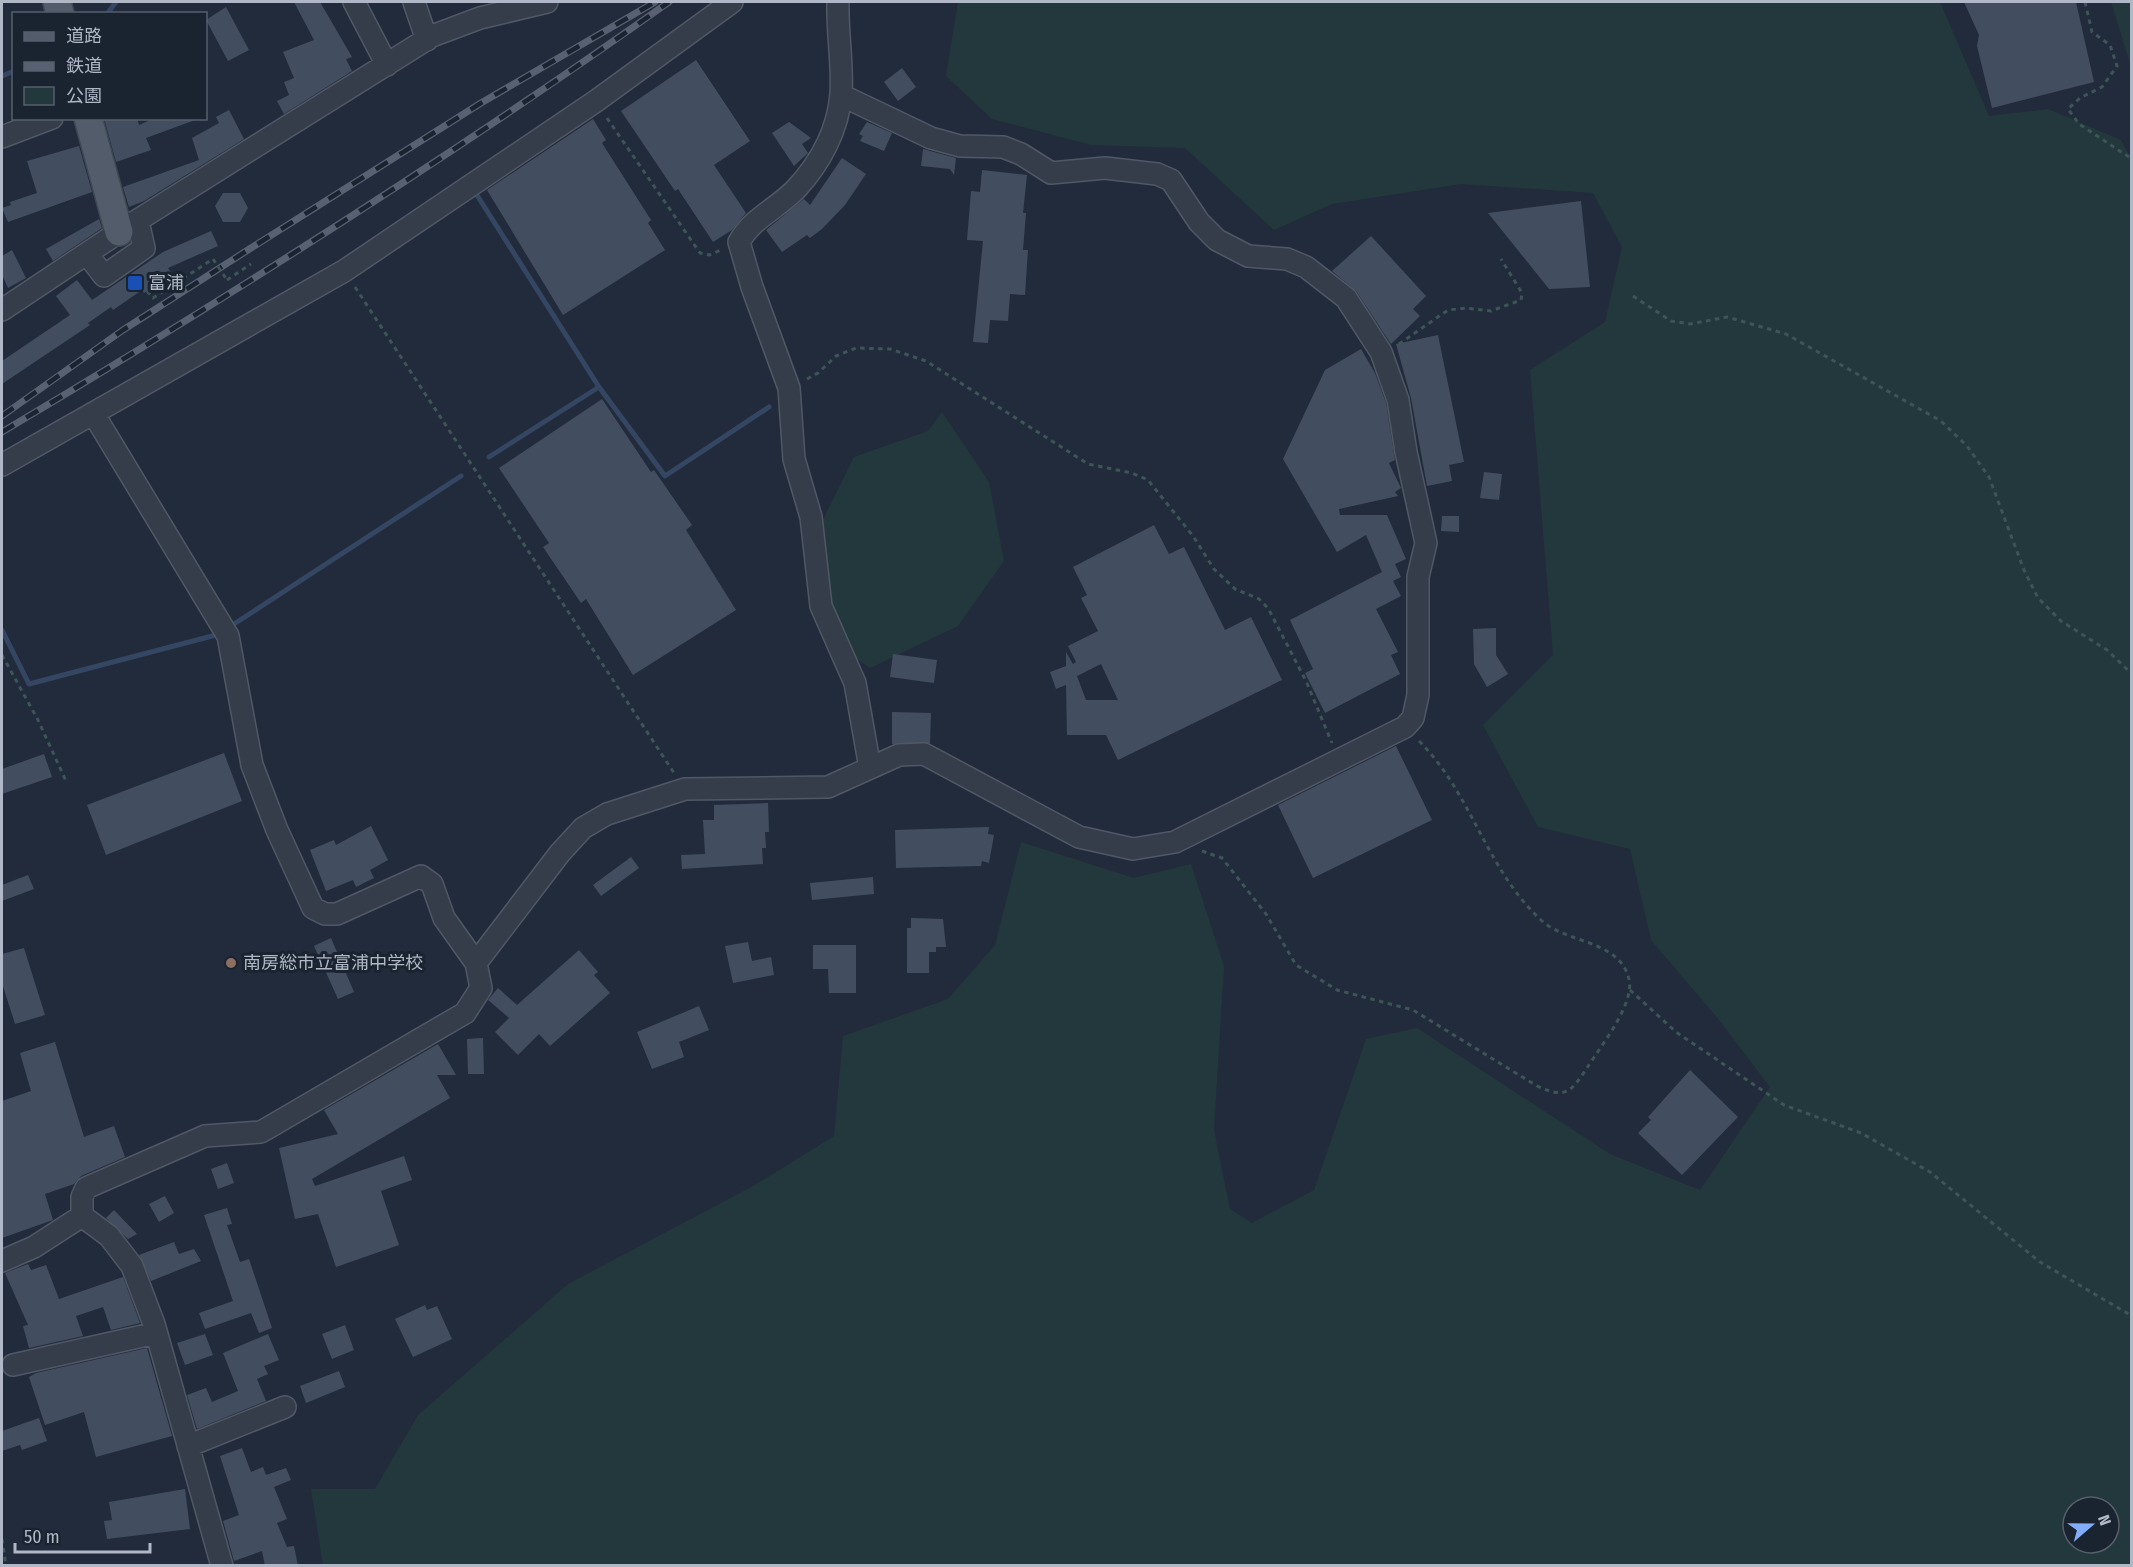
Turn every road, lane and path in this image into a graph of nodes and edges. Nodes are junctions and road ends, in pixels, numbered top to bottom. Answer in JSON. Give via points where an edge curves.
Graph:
{"nodes":[{"id":1,"x":354,"y":2,"type":"edge"},
{"id":2,"x":414,"y":2,"type":"edge"},
{"id":3,"x":547,"y":2,"type":"edge"},
{"id":4,"x":732,"y":2,"type":"edge"},
{"id":5,"x":838,"y":2,"type":"edge"},
{"id":6,"x":2085,"y":2,"type":"edge"},
{"id":7,"x":427,"y":40,"type":"junction"},
{"id":8,"x":387,"y":65,"type":"junction"},
{"id":9,"x":841,"y":95,"type":"junction"},
{"id":10,"x":596,"y":101,"type":"junction"},
{"id":11,"x":47,"y":120,"type":"edge"},
{"id":12,"x":89,"y":120,"type":"edge"},
{"id":13,"x":2,"y":137,"type":"edge"},
{"id":14,"x":2132,"y":159,"type":"edge"},
{"id":15,"x":129,"y":227,"type":"junction"},
{"id":16,"x":739,"y":242,"type":"junction"},
{"id":17,"x":87,"y":254,"type":"junction"},
{"id":18,"x":1501,"y":258,"type":"dead end"},
{"id":19,"x":251,"y":264,"type":"dead end"},
{"id":20,"x":344,"y":271,"type":"junction"},
{"id":21,"x":147,"y":291,"type":"dead end"},
{"id":22,"x":1633,"y":296,"type":"dead end"},
{"id":23,"x":2,"y":310,"type":"edge"},
{"id":24,"x":1381,"y":352,"type":"junction"},
{"id":25,"x":789,"y":388,"type":"junction"},
{"id":26,"x":93,"y":413,"type":"junction"},
{"id":27,"x":2,"y":465,"type":"edge"},
{"id":28,"x":2,"y":655,"type":"edge"},
{"id":29,"x":2132,"y":674,"type":"edge"},
{"id":30,"x":1405,"y":727,"type":"junction"},
{"id":31,"x":1339,"y":758,"type":"junction"},
{"id":32,"x":870,"y":768,"type":"junction"},
{"id":33,"x":66,"y":781,"type":"dead end"},
{"id":34,"x":685,"y":789,"type":"junction"},
{"id":35,"x":1175,"y":842,"type":"junction"},
{"id":36,"x":476,"y":963,"type":"junction"},
{"id":37,"x":1630,"y":990,"type":"junction"},
{"id":38,"x":82,"y":1216,"type":"junction"},
{"id":39,"x":2,"y":1261,"type":"edge"},
{"id":40,"x":2132,"y":1316,"type":"edge"},
{"id":41,"x":156,"y":1333,"type":"junction"},
{"id":42,"x":13,"y":1365,"type":"dead end"},
{"id":43,"x":285,"y":1407,"type":"dead end"},
{"id":44,"x":188,"y":1446,"type":"junction"},
{"id":45,"x":2,"y":1539,"type":"edge"},
{"id":46,"x":6,"y":1566,"type":"edge"},
{"id":47,"x":222,"y":1566,"type":"edge"}],
"edges":[{"from":1,"to":8,"type":"street"},
{"from":2,"to":7,"type":"street"},
{"from":3,"to":7,"type":"street","via":[[480,18]]},
{"from":4,"to":10,"type":"street"},
{"from":5,"to":9,"type":"street"},
{"from":6,"to":14,"type":"path","via":[[2092,32],[2110,45],[2116,66],[2102,87],[2068,109],[2079,124]]},
{"from":7,"to":8,"type":"street"},
{"from":8,"to":15,"type":"street"},
{"from":9,"to":16,"type":"street","via":[[829,141],[814,169],[788,197],[745,231]]},
{"from":9,"to":24,"type":"street","via":[[931,138],[960,146],[1003,147],[1051,173],[1105,168],[1157,174],[1171,180],[1199,222],[1217,240],[1248,256],[1287,259],[1328,283],[1346,298]]},
{"from":10,"to":16,"type":"path","via":[[700,253],[709,255]]},
{"from":10,"to":20,"type":"street"},
{"from":11,"to":13,"type":"street"},
{"from":12,"to":15,"type":"main road"},
{"from":15,"to":17,"type":"street"},
{"from":15,"to":17,"type":"street","via":[[144,248],[104,276]]},
{"from":16,"to":25,"type":"street"},
{"from":17,"to":23,"type":"street"},
{"from":18,"to":24,"type":"path","via":[[1515,278],[1521,300],[1491,311],[1448,310],[1408,340]]},
{"from":19,"to":21,"type":"path","bridge":true,"via":[[227,280],[213,259],[153,298]]},
{"from":20,"to":26,"type":"street"},
{"from":20,"to":34,"type":"path"},
{"from":22,"to":29,"type":"path","via":[[1671,321],[1690,324],[1727,317],[1786,334],[1941,421],[1967,446],[1989,477],[2038,598],[2061,621],[2107,650]]},
{"from":24,"to":30,"type":"street","via":[[1398,400],[1426,543],[1418,577],[1418,695],[1413,718]]},
{"from":25,"to":31,"type":"path","via":[[818,373],[836,356],[856,348],[890,349],[926,361],[1088,464],[1148,480],[1214,569],[1235,589],[1259,599],[1268,608],[1306,681]]},
{"from":25,"to":32,"type":"street","via":[[795,459],[811,517],[821,606],[855,683]]},
{"from":26,"to":27,"type":"street"},
{"from":26,"to":36,"type":"street","via":[[228,636],[252,765],[313,908],[337,914],[421,876],[432,884],[444,918]]},
{"from":28,"to":33,"type":"path"},
{"from":30,"to":31,"type":"street"},
{"from":30,"to":37,"type":"path","via":[[1432,753],[1458,789],[1503,877],[1542,922],[1612,952],[1625,968]]},
{"from":31,"to":35,"type":"street"},
{"from":32,"to":34,"type":"street","via":[[828,787]]},
{"from":32,"to":35,"type":"street","via":[[899,755],[924,754],[1079,837],[1133,849]]},
{"from":34,"to":36,"type":"street","via":[[607,814],[583,828]]},
{"from":35,"to":37,"type":"path","via":[[1222,858],[1266,915],[1296,964],[1337,990],[1413,1010],[1556,1095],[1575,1086],[1618,1019]]},
{"from":36,"to":38,"type":"street","via":[[481,988],[465,1013],[261,1132],[205,1136],[86,1188]]},
{"from":37,"to":40,"type":"path","via":[[1676,1032],[1784,1105],[1860,1133],[1930,1172],[2040,1262]]},
{"from":38,"to":39,"type":"street","via":[[34,1247]]},
{"from":38,"to":41,"type":"street","via":[[108,1236],[132,1266]]},
{"from":41,"to":42,"type":"street"},
{"from":41,"to":44,"type":"street"},
{"from":43,"to":44,"type":"street"},
{"from":44,"to":47,"type":"street"},
{"from":45,"to":46,"type":"path"}]}
